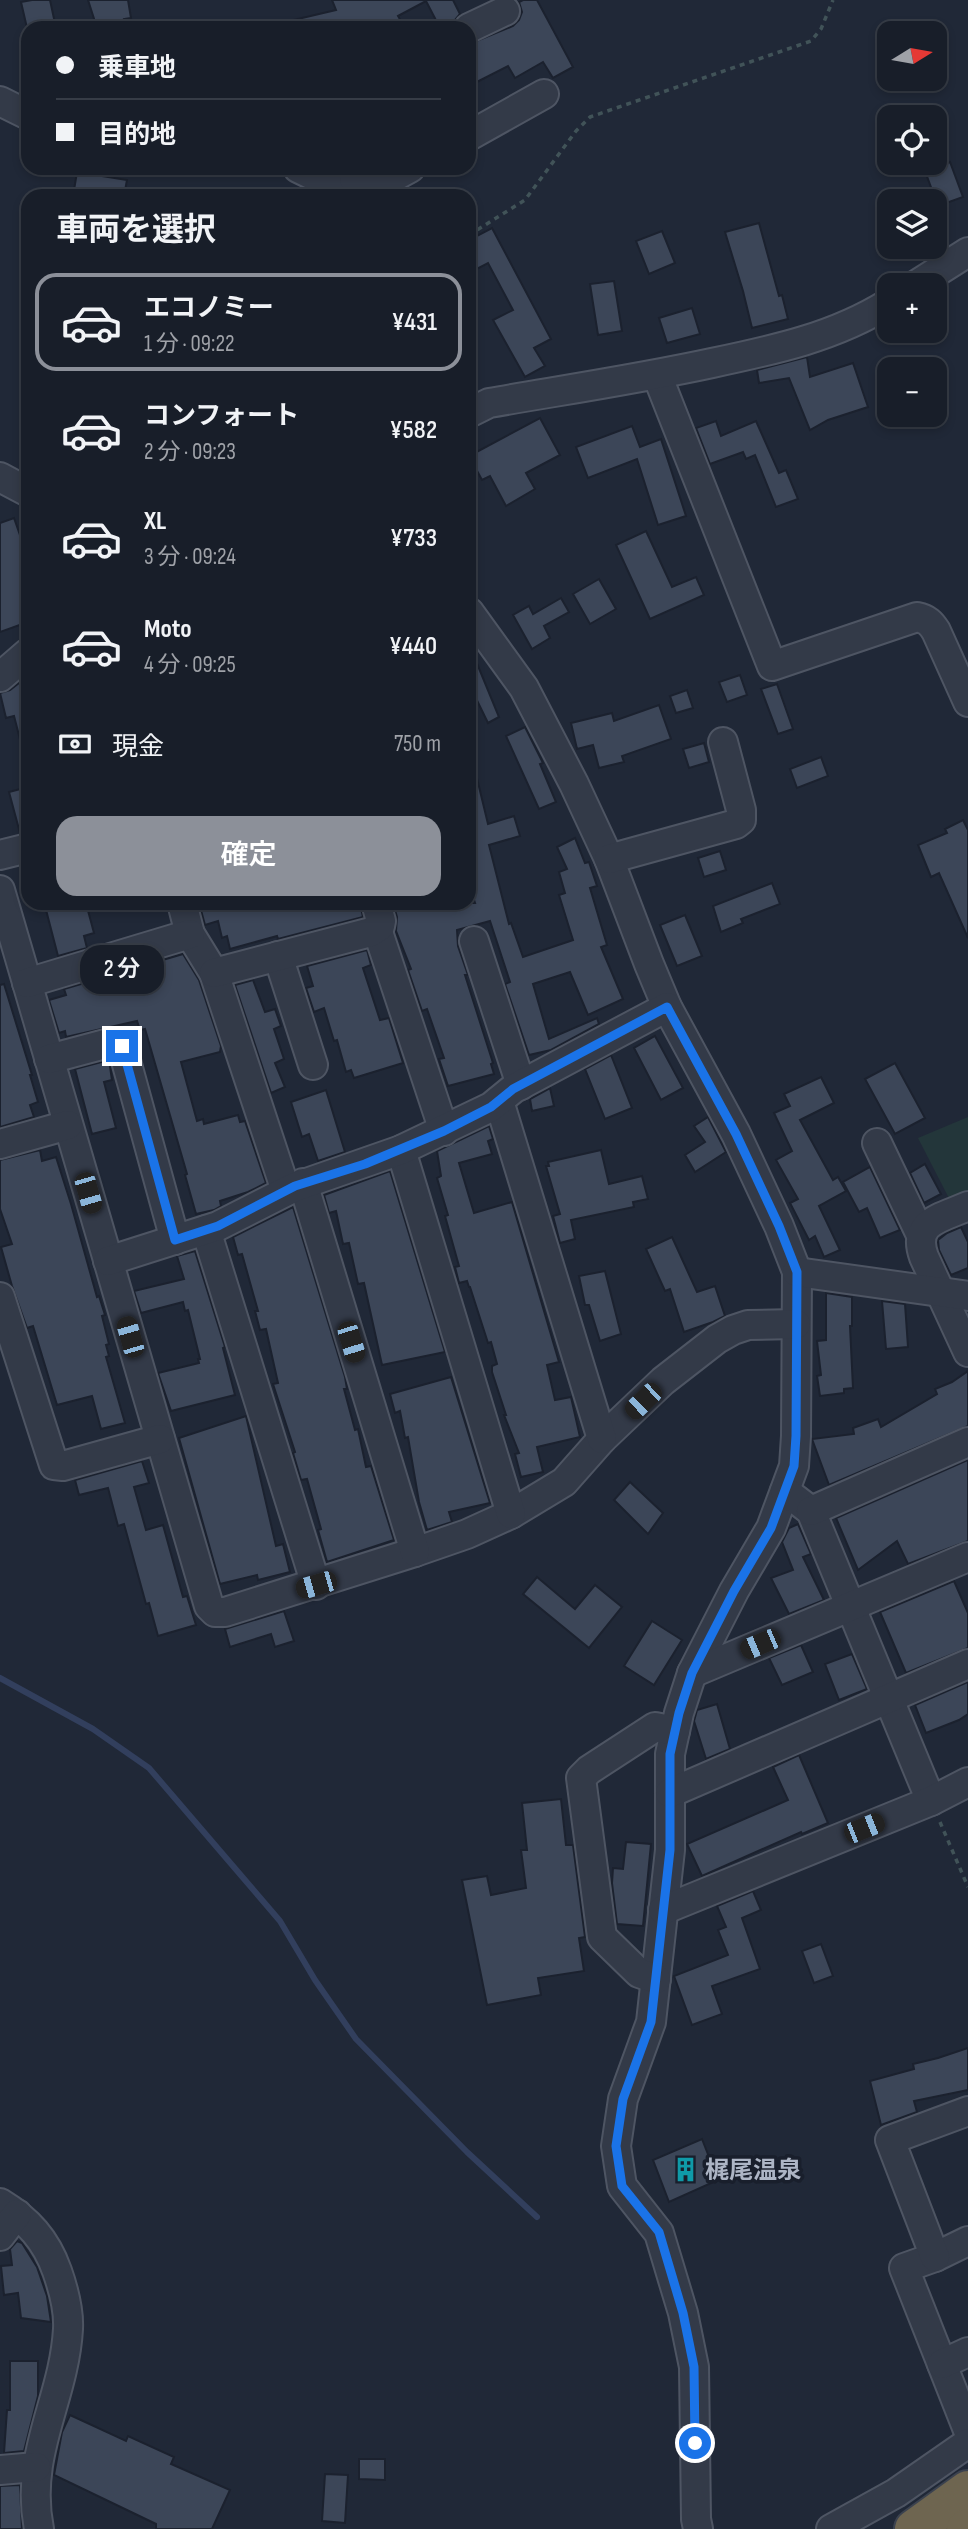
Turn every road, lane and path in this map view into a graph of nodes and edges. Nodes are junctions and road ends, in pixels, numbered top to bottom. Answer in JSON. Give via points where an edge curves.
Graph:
{"nodes":[{"id":1,"x":833,"y":0,"type":"edge"},
{"id":2,"x":505,"y":11,"type":"dead end"},
{"id":3,"x":476,"y":25,"type":"edge"},
{"id":4,"x":544,"y":94,"type":"dead end"},
{"id":5,"x":0,"y":101,"type":"edge"},
{"id":6,"x":21,"y":112,"type":"edge"},
{"id":7,"x":476,"y":132,"type":"edge"},
{"id":8,"x":321,"y":175,"type":"edge"},
{"id":9,"x":397,"y":175,"type":"edge"},
{"id":10,"x":348,"y":183,"type":"edge"},
{"id":11,"x":372,"y":189,"type":"edge"},
{"id":12,"x":476,"y":231,"type":"edge"},
{"id":13,"x":968,"y":253,"type":"edge"},
{"id":14,"x":936,"y":273,"type":"edge"},
{"id":15,"x":877,"y":309,"type":"edge"},
{"id":16,"x":657,"y":375,"type":"junction"},
{"id":17,"x":476,"y":402,"type":"edge"},
{"id":18,"x":0,"y":477,"type":"edge"},
{"id":19,"x":21,"y":488,"type":"edge"},
{"id":20,"x":476,"y":622,"type":"edge"},
{"id":21,"x":21,"y":659,"type":"edge"},
{"id":22,"x":0,"y":677,"type":"edge"},
{"id":23,"x":968,"y":702,"type":"edge"},
{"id":24,"x":723,"y":742,"type":"dead end"},
{"id":25,"x":21,"y":850,"type":"edge"},
{"id":26,"x":0,"y":855,"type":"edge"},
{"id":27,"x":609,"y":859,"type":"junction"},
{"id":28,"x":0,"y":890,"type":"edge"},
{"id":29,"x":184,"y":910,"type":"edge"},
{"id":30,"x":376,"y":916,"type":"edge"},
{"id":31,"x":190,"y":934,"type":"junction"},
{"id":32,"x":474,"y":941,"type":"dead end"},
{"id":33,"x":278,"y":956,"type":"junction"},
{"id":34,"x":214,"y":973,"type":"junction"},
{"id":35,"x":27,"y":983,"type":"junction"},
{"id":36,"x":667,"y":1007,"type":"junction"},
{"id":37,"x":49,"y":1059,"type":"junction"},
{"id":38,"x":313,"y":1065,"type":"dead end"},
{"id":39,"x":510,"y":1093,"type":"junction"},
{"id":40,"x":68,"y":1125,"type":"junction"},
{"id":41,"x":444,"y":1131,"type":"junction"},
{"id":42,"x":877,"y":1143,"type":"dead end"},
{"id":43,"x":0,"y":1144,"type":"edge"},
{"id":44,"x":401,"y":1150,"type":"junction"},
{"id":45,"x":295,"y":1187,"type":"junction"},
{"id":46,"x":968,"y":1206,"type":"edge"},
{"id":47,"x":206,"y":1230,"type":"junction"},
{"id":48,"x":920,"y":1233,"type":"junction"},
{"id":49,"x":175,"y":1240,"type":"junction"},
{"id":50,"x":108,"y":1261,"type":"junction"},
{"id":51,"x":797,"y":1272,"type":"junction"},
{"id":52,"x":955,"y":1294,"type":"edge"},
{"id":53,"x":0,"y":1297,"type":"edge"},
{"id":54,"x":796,"y":1324,"type":"junction"},
{"id":55,"x":968,"y":1352,"type":"edge"},
{"id":56,"x":11,"y":1370,"type":"edge"},
{"id":57,"x":602,"y":1439,"type":"junction"},
{"id":58,"x":160,"y":1440,"type":"junction"},
{"id":59,"x":968,"y":1441,"type":"edge"},
{"id":60,"x":785,"y":1491,"type":"junction"},
{"id":61,"x":811,"y":1511,"type":"junction"},
{"id":62,"x":511,"y":1514,"type":"junction"},
{"id":63,"x":415,"y":1552,"type":"junction"},
{"id":64,"x":968,"y":1557,"type":"edge"},
{"id":65,"x":316,"y":1585,"type":"junction"},
{"id":66,"x":851,"y":1607,"type":"junction"},
{"id":67,"x":968,"y":1664,"type":"edge"},
{"id":68,"x":692,"y":1673,"type":"junction"},
{"id":69,"x":888,"y":1698,"type":"junction"},
{"id":70,"x":675,"y":1731,"type":"junction"},
{"id":71,"x":968,"y":1782,"type":"edge"},
{"id":72,"x":670,"y":1793,"type":"junction"},
{"id":73,"x":931,"y":1801,"type":"junction"},
{"id":74,"x":968,"y":1887,"type":"edge"},
{"id":75,"x":663,"y":1910,"type":"junction"},
{"id":76,"x":656,"y":1979,"type":"junction"},
{"id":77,"x":968,"y":2111,"type":"edge"},
{"id":78,"x":8,"y":2208,"type":"edge"},
{"id":79,"x":0,"y":2236,"type":"edge"},
{"id":80,"x":968,"y":2241,"type":"edge"},
{"id":81,"x":935,"y":2257,"type":"junction"},
{"id":82,"x":968,"y":2352,"type":"edge"},
{"id":83,"x":942,"y":2364,"type":"junction"},
{"id":84,"x":968,"y":2430,"type":"edge"},
{"id":85,"x":968,"y":2443,"type":"edge"},
{"id":86,"x":36,"y":2467,"type":"junction"},
{"id":87,"x":0,"y":2470,"type":"edge"},
{"id":88,"x":968,"y":2490,"type":"edge"},
{"id":89,"x":39,"y":2529,"type":"edge"},
{"id":90,"x":698,"y":2529,"type":"edge"},
{"id":91,"x":831,"y":2529,"type":"edge"},
{"id":92,"x":914,"y":2529,"type":"edge"}],
"edges":[{"from":1,"to":12,"type":"path","via":[[811,41],[590,117],[525,200]]},
{"from":2,"to":3,"type":"street"},
{"from":4,"to":7,"type":"street"},
{"from":5,"to":6,"type":"street"},
{"from":8,"to":10,"type":"street"},
{"from":9,"to":11,"type":"street"},
{"from":13,"to":14,"type":"street"},
{"from":15,"to":16,"type":"street","via":[[811,340]]},
{"from":16,"to":17,"type":"street"},
{"from":16,"to":23,"type":"street","via":[[772,666],[922,618],[936,631]]},
{"from":18,"to":19,"type":"street"},
{"from":20,"to":27,"type":"street","via":[[539,713]]},
{"from":21,"to":22,"type":"street"},
{"from":24,"to":27,"type":"street","via":[[741,820]]},
{"from":25,"to":26,"type":"street"},
{"from":27,"to":36,"type":"street"},
{"from":28,"to":35,"type":"street"},
{"from":29,"to":31,"type":"street"},
{"from":30,"to":33,"type":"street"},
{"from":30,"to":41,"type":"street"},
{"from":31,"to":34,"type":"street"},
{"from":31,"to":35,"type":"street"},
{"from":32,"to":39,"type":"street"},
{"from":33,"to":34,"type":"street"},
{"from":33,"to":38,"type":"street"},
{"from":34,"to":45,"type":"street"},
{"from":35,"to":37,"type":"street"},
{"from":36,"to":39,"type":"street"},
{"from":36,"to":51,"type":"street","via":[[736,1134]]},
{"from":37,"to":40,"type":"street"},
{"from":37,"to":49,"type":"street","via":[[109,1044],[122,1046]]},
{"from":39,"to":41,"type":"street"},
{"from":39,"to":57,"type":"street"},
{"from":40,"to":43,"type":"street"},
{"from":40,"to":50,"type":"street"},
{"from":41,"to":44,"type":"street"},
{"from":42,"to":48,"type":"street"},
{"from":44,"to":45,"type":"street"},
{"from":44,"to":62,"type":"street"},
{"from":45,"to":47,"type":"street"},
{"from":45,"to":63,"type":"street"},
{"from":46,"to":48,"type":"street"},
{"from":47,"to":49,"type":"street"},
{"from":47,"to":65,"type":"street"},
{"from":48,"to":52,"type":"street","via":[[921,1249]]},
{"from":49,"to":50,"type":"street"},
{"from":50,"to":58,"type":"street"},
{"from":51,"to":52,"type":"street"},
{"from":51,"to":54,"type":"street"},
{"from":52,"to":55,"type":"street"},
{"from":53,"to":56,"type":"street"},
{"from":54,"to":57,"type":"street","via":[[740,1327],[717,1339],[663,1381]]},
{"from":54,"to":60,"type":"street","via":[[796,1452]]},
{"from":56,"to":58,"type":"street","via":[[54,1465]]},
{"from":57,"to":62,"type":"street","via":[[564,1482]]},
{"from":58,"to":65,"type":"street","via":[[211,1609],[225,1612]]},
{"from":59,"to":61,"type":"street"},
{"from":60,"to":61,"type":"street"},
{"from":60,"to":68,"type":"street","via":[[771,1528]]},
{"from":61,"to":66,"type":"street"},
{"from":62,"to":63,"type":"street"},
{"from":63,"to":65,"type":"street"},
{"from":64,"to":66,"type":"street"},
{"from":66,"to":68,"type":"street"},
{"from":66,"to":69,"type":"street"},
{"from":67,"to":69,"type":"street"},
{"from":68,"to":70,"type":"street"},
{"from":69,"to":72,"type":"street"},
{"from":69,"to":73,"type":"street"},
{"from":70,"to":72,"type":"street"},
{"from":70,"to":76,"type":"street","via":[[655,1727],[581,1778],[602,1937],[639,1973]]},
{"from":71,"to":73,"type":"street"},
{"from":72,"to":75,"type":"street"},
{"from":73,"to":74,"type":"path"},
{"from":73,"to":75,"type":"street"},
{"from":75,"to":76,"type":"street"},
{"from":76,"to":90,"type":"street","via":[[651,2022],[623,2099],[616,2146],[622,2186],[659,2232],[683,2313],[694,2367]]},
{"from":77,"to":81,"type":"street","via":[[890,2140]]},
{"from":78,"to":79,"type":"street"},
{"from":78,"to":86,"type":"street","via":[[37,2231],[52,2257],[69,2326]]},
{"from":80,"to":81,"type":"street"},
{"from":81,"to":83,"type":"street","via":[[904,2268]]},
{"from":82,"to":83,"type":"street"},
{"from":83,"to":84,"type":"street"},
{"from":85,"to":91,"type":"street","via":[[895,2493]]},
{"from":86,"to":87,"type":"street"},
{"from":86,"to":89,"type":"street"},
{"from":88,"to":92,"type":"highway"}]}
